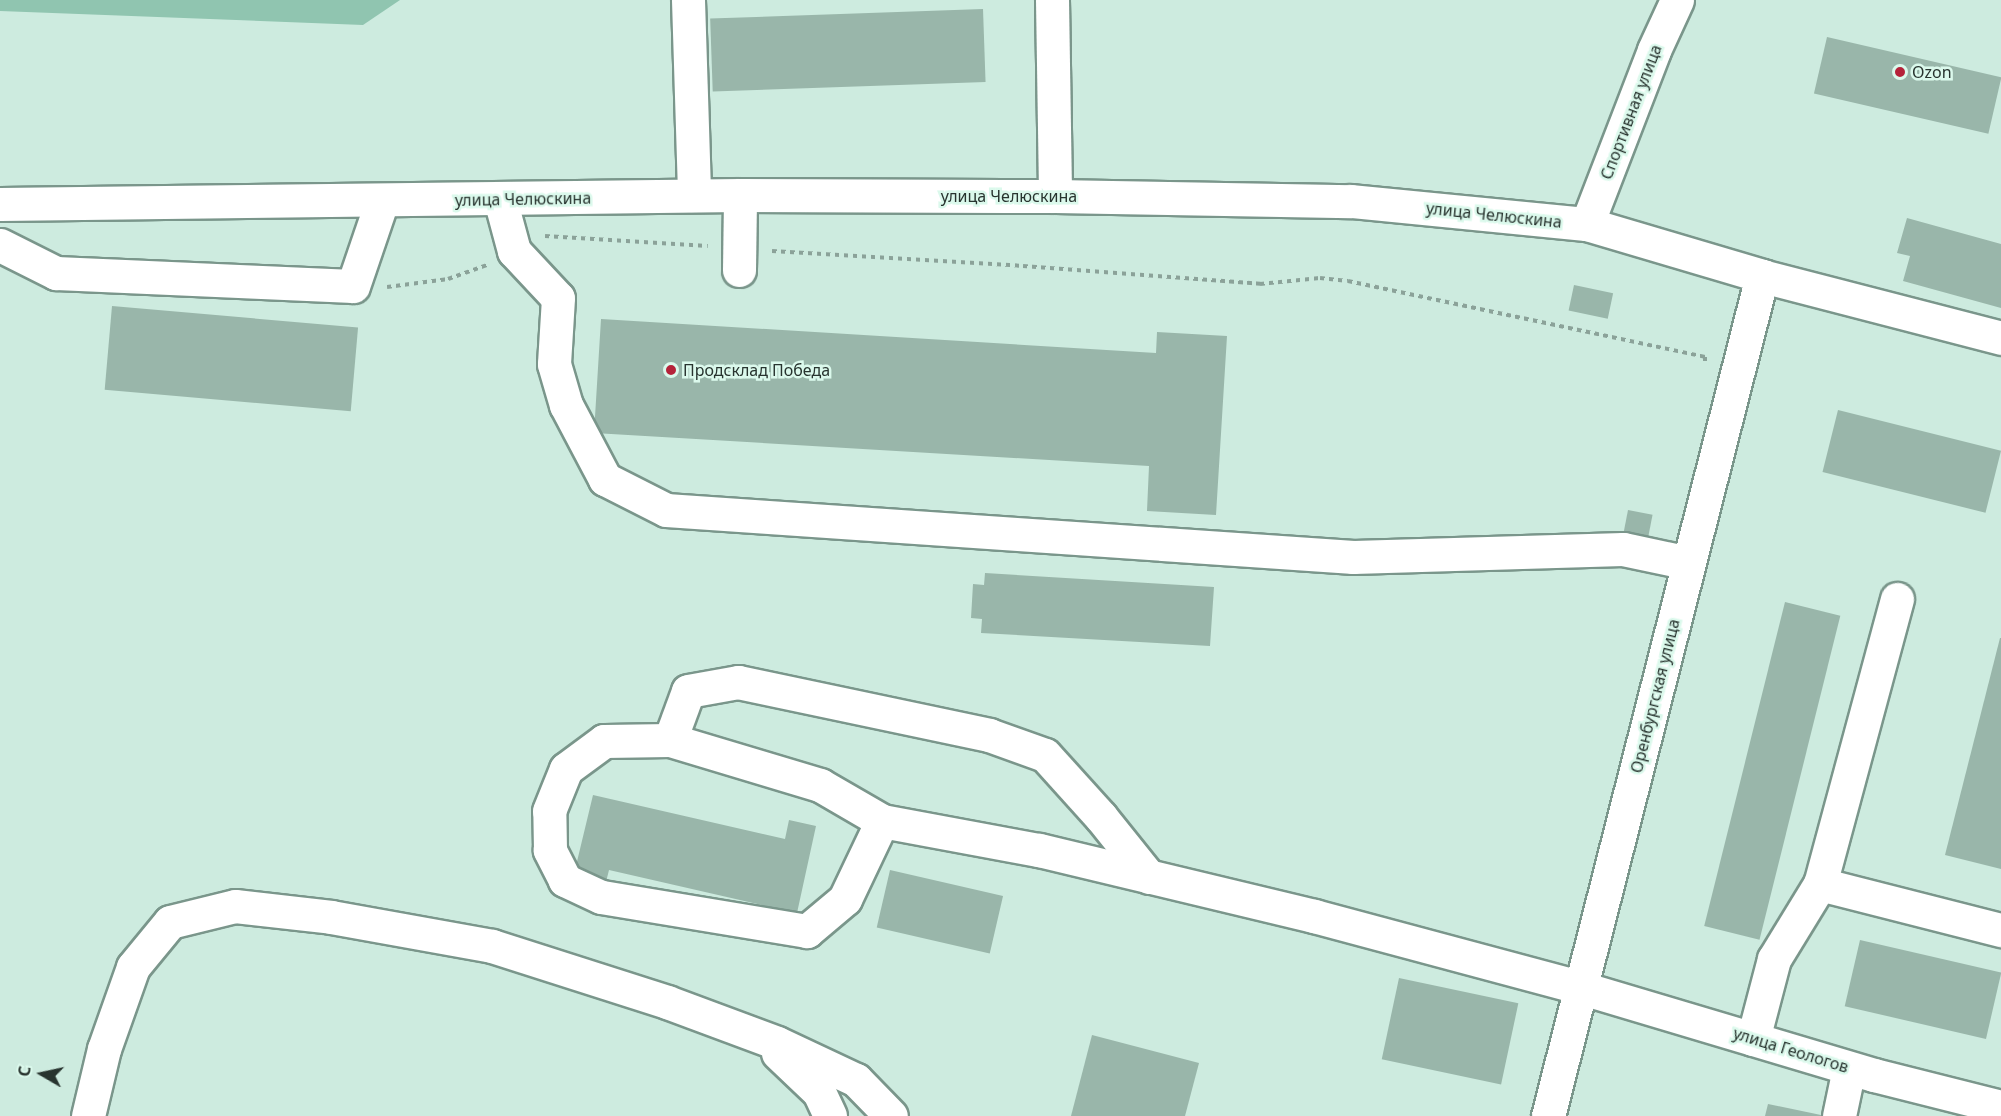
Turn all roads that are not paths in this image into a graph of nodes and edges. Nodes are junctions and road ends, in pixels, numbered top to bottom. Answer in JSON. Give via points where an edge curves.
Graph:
{"nodes":[{"id":1,"x":688,"y":0,"type":"edge"},
{"id":2,"x":1052,"y":0,"type":"edge"},
{"id":3,"x":1677,"y":0,"type":"edge"},
{"id":4,"x":694,"y":195,"type":"junction"},
{"id":5,"x":740,"y":195,"type":"junction"},
{"id":6,"x":1055,"y":196,"type":"junction"},
{"id":7,"x":500,"y":199,"type":"junction"},
{"id":8,"x":382,"y":201,"type":"junction"},
{"id":9,"x":0,"y":204,"type":"edge"},
{"id":10,"x":1587,"y":224,"type":"junction"},
{"id":11,"x":0,"y":245,"type":"edge"},
{"id":12,"x":739,"y":259,"type":"road end"},
{"id":13,"x":1762,"y":276,"type":"junction"},
{"id":14,"x":2001,"y":338,"type":"edge"},
{"id":15,"x":1689,"y":563,"type":"junction"},
{"id":16,"x":1897,"y":599,"type":"dead end"},
{"id":17,"x":670,"y":740,"type":"junction"},
{"id":18,"x":882,"y":821,"type":"junction"},
{"id":19,"x":1149,"y":877,"type":"junction"},
{"id":20,"x":1820,"y":884,"type":"junction"},
{"id":21,"x":2001,"y":930,"type":"edge"},
{"id":22,"x":1582,"y":988,"type":"junction"},
{"id":23,"x":761,"y":1038,"type":"junction"},
{"id":24,"x":1753,"y":1039,"type":"junction"},
{"id":25,"x":1849,"y":1068,"type":"junction"},
{"id":26,"x":1992,"y":1109,"type":"edge"},
{"id":27,"x":88,"y":1116,"type":"edge"},
{"id":28,"x":830,"y":1116,"type":"edge"},
{"id":29,"x":891,"y":1116,"type":"edge"},
{"id":30,"x":1548,"y":1116,"type":"edge"},
{"id":31,"x":1839,"y":1116,"type":"edge"}],
"edges":[{"from":1,"to":4,"type":"street"},
{"from":2,"to":6,"type":"street"},
{"from":3,"to":10,"type":"street","name":"Спортивная улица"},
{"from":4,"to":5,"type":"street","name":"улица Челюскина"},
{"from":4,"to":7,"type":"street","name":"улица Челюскина"},
{"from":5,"to":6,"type":"street","name":"улица Челюскина"},
{"from":5,"to":12,"type":"street"},
{"from":6,"to":10,"type":"street","name":"улица Челюскина","via":[[1351,201]]},
{"from":7,"to":8,"type":"street","name":"улица Челюскина"},
{"from":7,"to":15,"type":"street","via":[[514,250],[558,298],[554,364],[566,405],[605,479],[666,510],[1353,557],[1623,549]]},
{"from":8,"to":9,"type":"street","name":"улица Челюскина"},
{"from":8,"to":11,"type":"street","via":[[353,285],[56,273]]},
{"from":10,"to":13,"type":"street","name":"улица Челюскина"},
{"from":13,"to":14,"type":"street","name":"улица Челюскина"},
{"from":13,"to":15,"type":"street","name":"Оренбургская улица"},
{"from":15,"to":22,"type":"street","name":"Оренбургская улица"},
{"from":16,"to":20,"type":"street"},
{"from":17,"to":18,"type":"street","name":"улица Геологов","via":[[820,785]]},
{"from":17,"to":18,"type":"street","name":"улица Геологов","via":[[604,741],[566,770],[549,811],[550,850],[565,880],[601,897],[807,931],[845,898]]},
{"from":17,"to":19,"type":"street","via":[[688,691],[738,682],[988,735],[1045,755]]},
{"from":18,"to":19,"type":"street","name":"улица Геологов","via":[[1039,850]]},
{"from":19,"to":22,"type":"street","name":"улица Геологов","via":[[1314,916]]},
{"from":20,"to":21,"type":"street"},
{"from":20,"to":24,"type":"street","via":[[1774,959]]},
{"from":22,"to":24,"type":"street","name":"улица Геологов"},
{"from":22,"to":30,"type":"street","name":"Оренбургская улица"},
{"from":23,"to":27,"type":"street","via":[[667,1002],[492,946],[331,917],[235,906],[170,922],[133,967],[104,1049]]},
{"from":23,"to":28,"type":"street","via":[[819,1092]]},
{"from":23,"to":29,"type":"street","via":[[856,1080]]},
{"from":24,"to":25,"type":"street","name":"улица Геологов"},
{"from":25,"to":26,"type":"street","name":"улица Геологов"},
{"from":25,"to":31,"type":"street"}]}
